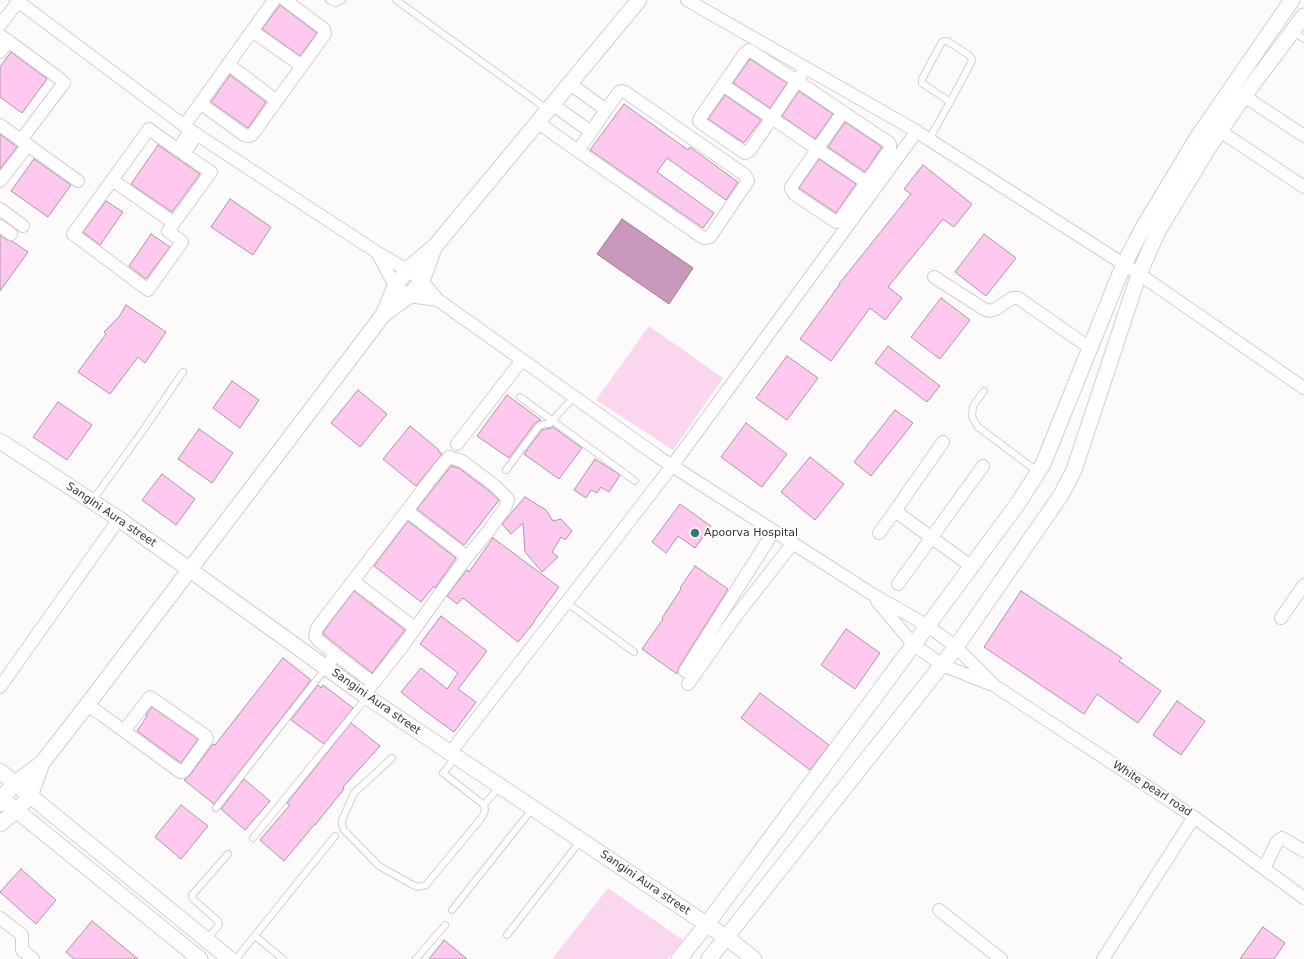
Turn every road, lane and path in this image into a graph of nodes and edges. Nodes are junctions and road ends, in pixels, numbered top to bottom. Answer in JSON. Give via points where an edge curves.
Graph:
{"nodes":[{"id":1,"x":274,"y":0,"type":"edge"},
{"id":2,"x":285,"y":0,"type":"edge"},
{"id":3,"x":329,"y":0,"type":"edge"},
{"id":4,"x":342,"y":0,"type":"edge"},
{"id":5,"x":396,"y":0,"type":"edge"},
{"id":6,"x":639,"y":0,"type":"edge"},
{"id":7,"x":687,"y":0,"type":"edge"},
{"id":8,"x":1292,"y":0,"type":"edge"},
{"id":9,"x":17,"y":1,"type":"edge"},
{"id":10,"x":1304,"y":16,"type":"edge"},
{"id":11,"x":0,"y":25,"type":"edge"},
{"id":12,"x":252,"y":31,"type":"junction"},
{"id":13,"x":1298,"y":35,"type":"edge"},
{"id":14,"x":4,"y":38,"type":"edge"},
{"id":15,"x":0,"y":52,"type":"edge"},
{"id":16,"x":228,"y":64,"type":"junction"},
{"id":17,"x":302,"y":66,"type":"junction"},
{"id":18,"x":806,"y":68,"type":"junction"},
{"id":19,"x":796,"y":81,"type":"junction"},
{"id":20,"x":569,"y":83,"type":"junction"},
{"id":21,"x":722,"y":85,"type":"junction"},
{"id":22,"x":1244,"y":96,"type":"junction"},
{"id":23,"x":277,"y":101,"type":"junction"},
{"id":24,"x":950,"y":102,"type":"junction"},
{"id":25,"x":200,"y":103,"type":"junction"},
{"id":26,"x":549,"y":107,"type":"junction"},
{"id":27,"x":606,"y":110,"type":"junction"},
{"id":28,"x":843,"y":112,"type":"junction"},
{"id":29,"x":772,"y":118,"type":"junction"},
{"id":30,"x":537,"y":122,"type":"junction"},
{"id":31,"x":0,"y":125,"type":"edge"},
{"id":32,"x":191,"y":130,"type":"junction"},
{"id":33,"x":917,"y":131,"type":"junction"},
{"id":34,"x":591,"y":132,"type":"junction"},
{"id":35,"x":1220,"y":132,"type":"junction"},
{"id":36,"x":1304,"y":136,"type":"edge"},
{"id":37,"x":929,"y":139,"type":"junction"},
{"id":38,"x":24,"y":142,"type":"junction"},
{"id":39,"x":186,"y":144,"type":"junction"},
{"id":40,"x":817,"y":149,"type":"junction"},
{"id":41,"x":578,"y":151,"type":"junction"},
{"id":42,"x":112,"y":180,"type":"junction"},
{"id":43,"x":0,"y":181,"type":"edge"},
{"id":44,"x":78,"y":181,"type":"dead end"},
{"id":45,"x":866,"y":182,"type":"junction"},
{"id":46,"x":1304,"y":186,"type":"edge"},
{"id":47,"x":0,"y":208,"type":"edge"},
{"id":48,"x":174,"y":223,"type":"junction"},
{"id":49,"x":0,"y":226,"type":"edge"},
{"id":50,"x":23,"y":226,"type":"dead end"},
{"id":51,"x":11,"y":234,"type":"dead end"},
{"id":52,"x":436,"y":245,"type":"junction"},
{"id":53,"x":378,"y":254,"type":"junction"},
{"id":54,"x":1124,"y":264,"type":"junction"},
{"id":55,"x":407,"y":270,"type":"junction"},
{"id":56,"x":1139,"y":274,"type":"junction"},
{"id":57,"x":934,"y":277,"type":"dead end"},
{"id":58,"x":422,"y":281,"type":"junction"},
{"id":59,"x":395,"y":286,"type":"junction"},
{"id":60,"x":409,"y":296,"type":"junction"},
{"id":61,"x":438,"y":300,"type":"junction"},
{"id":62,"x":383,"y":315,"type":"junction"},
{"id":63,"x":1090,"y":348,"type":"junction"},
{"id":64,"x":522,"y":360,"type":"junction"},
{"id":65,"x":183,"y":372,"type":"dead end"},
{"id":66,"x":1304,"y":388,"type":"edge"},
{"id":67,"x":984,"y":391,"type":"dead end"},
{"id":68,"x":520,"y":397,"type":"dead end"},
{"id":69,"x":574,"y":397,"type":"junction"},
{"id":70,"x":552,"y":420,"type":"junction"},
{"id":71,"x":0,"y":441,"type":"edge"},
{"id":72,"x":943,"y":442,"type":"dead end"},
{"id":73,"x":457,"y":444,"type":"dead end"},
{"id":74,"x":672,"y":466,"type":"junction"},
{"id":75,"x":983,"y":466,"type":"dead end"},
{"id":76,"x":506,"y":470,"type":"dead end"},
{"id":77,"x":1038,"y":472,"type":"junction"},
{"id":78,"x":636,"y":481,"type":"dead end"},
{"id":79,"x":92,"y":501,"type":"junction"},
{"id":80,"x":407,"y":511,"type":"junction"},
{"id":81,"x":895,"y":511,"type":"junction"},
{"id":82,"x":119,"y":519,"type":"junction"},
{"id":83,"x":774,"y":532,"type":"junction"},
{"id":84,"x":879,"y":533,"type":"dead end"},
{"id":85,"x":932,"y":538,"type":"junction"},
{"id":86,"x":793,"y":544,"type":"junction"},
{"id":87,"x":467,"y":557,"type":"junction"},
{"id":88,"x":972,"y":566,"type":"junction"},
{"id":89,"x":189,"y":570,"type":"junction"},
{"id":90,"x":354,"y":581,"type":"junction"},
{"id":91,"x":898,"y":584,"type":"dead end"},
{"id":92,"x":1304,"y":585,"type":"edge"},
{"id":93,"x":872,"y":594,"type":"junction"},
{"id":94,"x":566,"y":602,"type":"junction"},
{"id":95,"x":1281,"y":618,"type":"dead end"},
{"id":96,"x":928,"y":626,"type":"junction"},
{"id":97,"x":415,"y":628,"type":"junction"},
{"id":98,"x":914,"y":646,"type":"junction"},
{"id":99,"x":956,"y":647,"type":"junction"},
{"id":100,"x":634,"y":652,"type":"dead end"},
{"id":101,"x":335,"y":654,"type":"junction"},
{"id":102,"x":942,"y":665,"type":"junction"},
{"id":103,"x":326,"y":668,"type":"junction"},
{"id":104,"x":685,"y":671,"type":"dead end"},
{"id":105,"x":688,"y":684,"type":"dead end"},
{"id":106,"x":995,"y":686,"type":"junction"},
{"id":107,"x":0,"y":687,"type":"edge"},
{"id":108,"x":368,"y":692,"type":"junction"},
{"id":109,"x":87,"y":705,"type":"junction"},
{"id":110,"x":124,"y":732,"type":"junction"},
{"id":111,"x":453,"y":755,"type":"junction"},
{"id":112,"x":392,"y":758,"type":"dead end"},
{"id":113,"x":42,"y":763,"type":"junction"},
{"id":114,"x":0,"y":771,"type":"edge"},
{"id":115,"x":15,"y":783,"type":"junction"},
{"id":116,"x":500,"y":786,"type":"junction"},
{"id":117,"x":30,"y":796,"type":"junction"},
{"id":118,"x":1,"y":800,"type":"edge"},
{"id":119,"x":484,"y":805,"type":"junction"},
{"id":120,"x":216,"y":808,"type":"dead end"},
{"id":121,"x":533,"y":808,"type":"junction"},
{"id":122,"x":17,"y":810,"type":"junction"},
{"id":123,"x":1194,"y":817,"type":"junction"},
{"id":124,"x":0,"y":824,"type":"edge"},
{"id":125,"x":335,"y":836,"type":"dead end"},
{"id":126,"x":253,"y":838,"type":"dead end"},
{"id":127,"x":581,"y":840,"type":"junction"},
{"id":128,"x":1304,"y":851,"type":"edge"},
{"id":129,"x":228,"y":854,"type":"dead end"},
{"id":130,"x":1264,"y":868,"type":"junction"},
{"id":131,"x":1304,"y":898,"type":"edge"},
{"id":132,"x":452,"y":910,"type":"dead end"},
{"id":133,"x":939,"y":910,"type":"dead end"},
{"id":134,"x":0,"y":918,"type":"edge"},
{"id":135,"x":707,"y":924,"type":"junction"},
{"id":136,"x":445,"y":925,"type":"dead end"},
{"id":137,"x":507,"y":935,"type":"dead end"},
{"id":138,"x":255,"y":936,"type":"junction"},
{"id":139,"x":727,"y":938,"type":"junction"},
{"id":140,"x":206,"y":940,"type":"junction"},
{"id":141,"x":33,"y":959,"type":"edge"},
{"id":142,"x":200,"y":959,"type":"edge"},
{"id":143,"x":230,"y":959,"type":"edge"},
{"id":144,"x":236,"y":959,"type":"edge"},
{"id":145,"x":283,"y":959,"type":"edge"},
{"id":146,"x":416,"y":959,"type":"edge"},
{"id":147,"x":679,"y":959,"type":"edge"},
{"id":148,"x":709,"y":959,"type":"edge"},
{"id":149,"x":754,"y":959,"type":"edge"},
{"id":150,"x":1001,"y":959,"type":"edge"},
{"id":151,"x":1103,"y":959,"type":"edge"}],
"edges":[{"from":1,"to":12,"type":"street"},
{"from":2,"to":17,"type":"street","via":[[326,31]]},
{"from":3,"to":4,"type":"lane","via":[[335,3]]},
{"from":5,"to":26,"type":"lane"},
{"from":6,"to":20,"type":"street"},
{"from":7,"to":18,"type":"street"},
{"from":8,"to":54,"type":"street","via":[[1197,138]]},
{"from":9,"to":11,"type":"street"},
{"from":9,"to":32,"type":"street"},
{"from":10,"to":13,"type":"street"},
{"from":12,"to":16,"type":"street"},
{"from":12,"to":17,"type":"street"},
{"from":13,"to":22,"type":"street"},
{"from":14,"to":15,"type":"street"},
{"from":14,"to":38,"type":"street","via":[[64,83]]},
{"from":16,"to":23,"type":"street"},
{"from":16,"to":25,"type":"street"},
{"from":17,"to":23,"type":"street"},
{"from":18,"to":19,"type":"street"},
{"from":18,"to":33,"type":"street"},
{"from":19,"to":21,"type":"street","via":[[749,50]]},
{"from":19,"to":28,"type":"street"},
{"from":19,"to":29,"type":"street"},
{"from":20,"to":26,"type":"street"},
{"from":20,"to":27,"type":"street"},
{"from":21,"to":29,"type":"street"},
{"from":21,"to":29,"type":"street","via":[[700,118],[701,124],[746,153]]},
{"from":22,"to":35,"type":"street"},
{"from":22,"to":36,"type":"street"},
{"from":23,"to":25,"type":"street","via":[[249,136]]},
{"from":24,"to":24,"type":"lane","via":[[922,83],[942,42],[945,41],[972,59]]},
{"from":24,"to":37,"type":"lane"},
{"from":25,"to":32,"type":"street"},
{"from":26,"to":30,"type":"street"},
{"from":26,"to":34,"type":"street"},
{"from":27,"to":34,"type":"street"},
{"from":27,"to":41,"type":"street","via":[[618,92],[625,92],[745,175],[748,181],[710,237],[704,238]]},
{"from":28,"to":40,"type":"street"},
{"from":28,"to":45,"type":"street","via":[[890,144],[890,149]]},
{"from":29,"to":40,"type":"street"},
{"from":30,"to":41,"type":"street"},
{"from":30,"to":52,"type":"street"},
{"from":31,"to":38,"type":"street"},
{"from":32,"to":39,"type":"street"},
{"from":32,"to":53,"type":"street"},
{"from":33,"to":37,"type":"street"},
{"from":33,"to":74,"type":"street"},
{"from":34,"to":41,"type":"street"},
{"from":35,"to":46,"type":"street"},
{"from":35,"to":56,"type":"street","via":[[1158,231]]},
{"from":37,"to":54,"type":"street"},
{"from":38,"to":43,"type":"street"},
{"from":38,"to":44,"type":"street"},
{"from":39,"to":42,"type":"street","via":[[178,150],[149,129]]},
{"from":39,"to":48,"type":"street","via":[[184,154],[211,172]]},
{"from":40,"to":45,"type":"street"},
{"from":40,"to":45,"type":"street","via":[[791,187],[794,194],[837,222]]},
{"from":42,"to":48,"type":"street"},
{"from":42,"to":48,"type":"street","via":[[72,234],[148,290],[182,242],[168,231]]},
{"from":47,"to":50,"type":"street"},
{"from":49,"to":51,"type":"street"},
{"from":52,"to":55,"type":"street"},
{"from":52,"to":58,"type":"street"},
{"from":53,"to":55,"type":"street"},
{"from":53,"to":59,"type":"street"},
{"from":54,"to":56,"type":"street"},
{"from":54,"to":63,"type":"street"},
{"from":55,"to":58,"type":"street"},
{"from":55,"to":59,"type":"street"},
{"from":56,"to":66,"type":"street"},
{"from":56,"to":99,"type":"street","via":[[1074,470],[1065,489]]},
{"from":57,"to":63,"type":"street","via":[[984,309],[996,309],[1012,298],[1018,298]]},
{"from":58,"to":60,"type":"street"},
{"from":58,"to":61,"type":"street"},
{"from":59,"to":60,"type":"street"},
{"from":59,"to":62,"type":"street"},
{"from":60,"to":61,"type":"street"},
{"from":60,"to":62,"type":"street"},
{"from":61,"to":64,"type":"street"},
{"from":62,"to":89,"type":"street"},
{"from":63,"to":77,"type":"street"},
{"from":64,"to":69,"type":"street"},
{"from":64,"to":73,"type":"street"},
{"from":65,"to":79,"type":"lane"},
{"from":67,"to":77,"type":"lane","via":[[972,406],[972,417],[978,427]]},
{"from":68,"to":70,"type":"lane"},
{"from":69,"to":70,"type":"lane"},
{"from":69,"to":74,"type":"street"},
{"from":70,"to":76,"type":"lane","via":[[549,424],[540,426]]},
{"from":70,"to":78,"type":"lane"},
{"from":71,"to":79,"type":"street","name":"Sangini Aura street"},
{"from":72,"to":81,"type":"street"},
{"from":74,"to":83,"type":"street"},
{"from":74,"to":94,"type":"street"},
{"from":75,"to":85,"type":"street"},
{"from":77,"to":88,"type":"street"},
{"from":79,"to":82,"type":"street","name":"Sangini Aura street"},
{"from":80,"to":87,"type":"street"},
{"from":80,"to":87,"type":"street","via":[[449,457],[462,462],[494,485],[508,499],[505,508]]},
{"from":80,"to":90,"type":"street"},
{"from":81,"to":84,"type":"street"},
{"from":81,"to":85,"type":"street"},
{"from":82,"to":89,"type":"street","name":"Sangini Aura street"},
{"from":82,"to":107,"type":"street"},
{"from":83,"to":86,"type":"street"},
{"from":83,"to":104,"type":"street"},
{"from":85,"to":88,"type":"street"},
{"from":85,"to":91,"type":"street"},
{"from":86,"to":93,"type":"street"},
{"from":86,"to":105,"type":"street","via":[[736,616]]},
{"from":87,"to":97,"type":"street"},
{"from":88,"to":96,"type":"street"},
{"from":89,"to":103,"type":"street","name":"Sangini Aura street"},
{"from":89,"to":109,"type":"street"},
{"from":90,"to":97,"type":"street"},
{"from":90,"to":101,"type":"street","via":[[317,628],[315,636]]},
{"from":92,"to":95,"type":"street"},
{"from":93,"to":96,"type":"street"},
{"from":93,"to":98,"type":"street"},
{"from":94,"to":100,"type":"lane"},
{"from":94,"to":111,"type":"street"},
{"from":96,"to":98,"type":"street"},
{"from":96,"to":99,"type":"street"},
{"from":97,"to":108,"type":"street"},
{"from":98,"to":102,"type":"street"},
{"from":98,"to":135,"type":"street"},
{"from":99,"to":102,"type":"street"},
{"from":99,"to":106,"type":"street"},
{"from":101,"to":103,"type":"street"},
{"from":101,"to":108,"type":"street"},
{"from":102,"to":106,"type":"street"},
{"from":102,"to":139,"type":"street"},
{"from":103,"to":108,"type":"street","name":"Sangini Aura street"},
{"from":103,"to":120,"type":"lane"},
{"from":106,"to":123,"type":"street","name":"White pearl road"},
{"from":108,"to":111,"type":"street","name":"Sangini Aura street"},
{"from":108,"to":126,"type":"lane"},
{"from":109,"to":110,"type":"street"},
{"from":109,"to":113,"type":"street"},
{"from":110,"to":110,"type":"street","via":[[181,772],[207,739],[150,698]]},
{"from":111,"to":116,"type":"street","name":"Sangini Aura street"},
{"from":111,"to":119,"type":"lane","via":[[443,773]]},
{"from":112,"to":119,"type":"lane","via":[[354,793],[342,825],[379,866],[413,885],[426,885],[483,816]]},
{"from":113,"to":115,"type":"street"},
{"from":113,"to":117,"type":"street"},
{"from":114,"to":115,"type":"street"},
{"from":115,"to":117,"type":"street"},
{"from":115,"to":118,"type":"street"},
{"from":116,"to":119,"type":"lane"},
{"from":116,"to":121,"type":"street","name":"Sangini Aura street"},
{"from":117,"to":122,"type":"street"},
{"from":117,"to":140,"type":"street"},
{"from":118,"to":122,"type":"street"},
{"from":121,"to":127,"type":"street","name":"Sangini Aura street"},
{"from":121,"to":132,"type":"lane"},
{"from":122,"to":124,"type":"street"},
{"from":122,"to":142,"type":"street"},
{"from":123,"to":130,"type":"street","name":"White pearl road"},
{"from":123,"to":151,"type":"street"},
{"from":125,"to":138,"type":"lane"},
{"from":127,"to":135,"type":"street","name":"Sangini Aura street"},
{"from":127,"to":137,"type":"lane"},
{"from":128,"to":130,"type":"street","via":[[1282,838],[1277,842]]},
{"from":129,"to":140,"type":"lane","via":[[192,896],[218,921],[219,925]]},
{"from":130,"to":131,"type":"street","name":"White pearl road"},
{"from":133,"to":150,"type":"street"},
{"from":134,"to":141,"type":"street","via":[[22,935],[22,950]]},
{"from":135,"to":139,"type":"street","name":"Sangini Aura street"},
{"from":135,"to":147,"type":"street"},
{"from":136,"to":146,"type":"lane"},
{"from":138,"to":144,"type":"lane"},
{"from":138,"to":145,"type":"lane"},
{"from":139,"to":148,"type":"street"},
{"from":139,"to":149,"type":"street","name":"Sangini Aura street"},
{"from":140,"to":143,"type":"street"}]}
